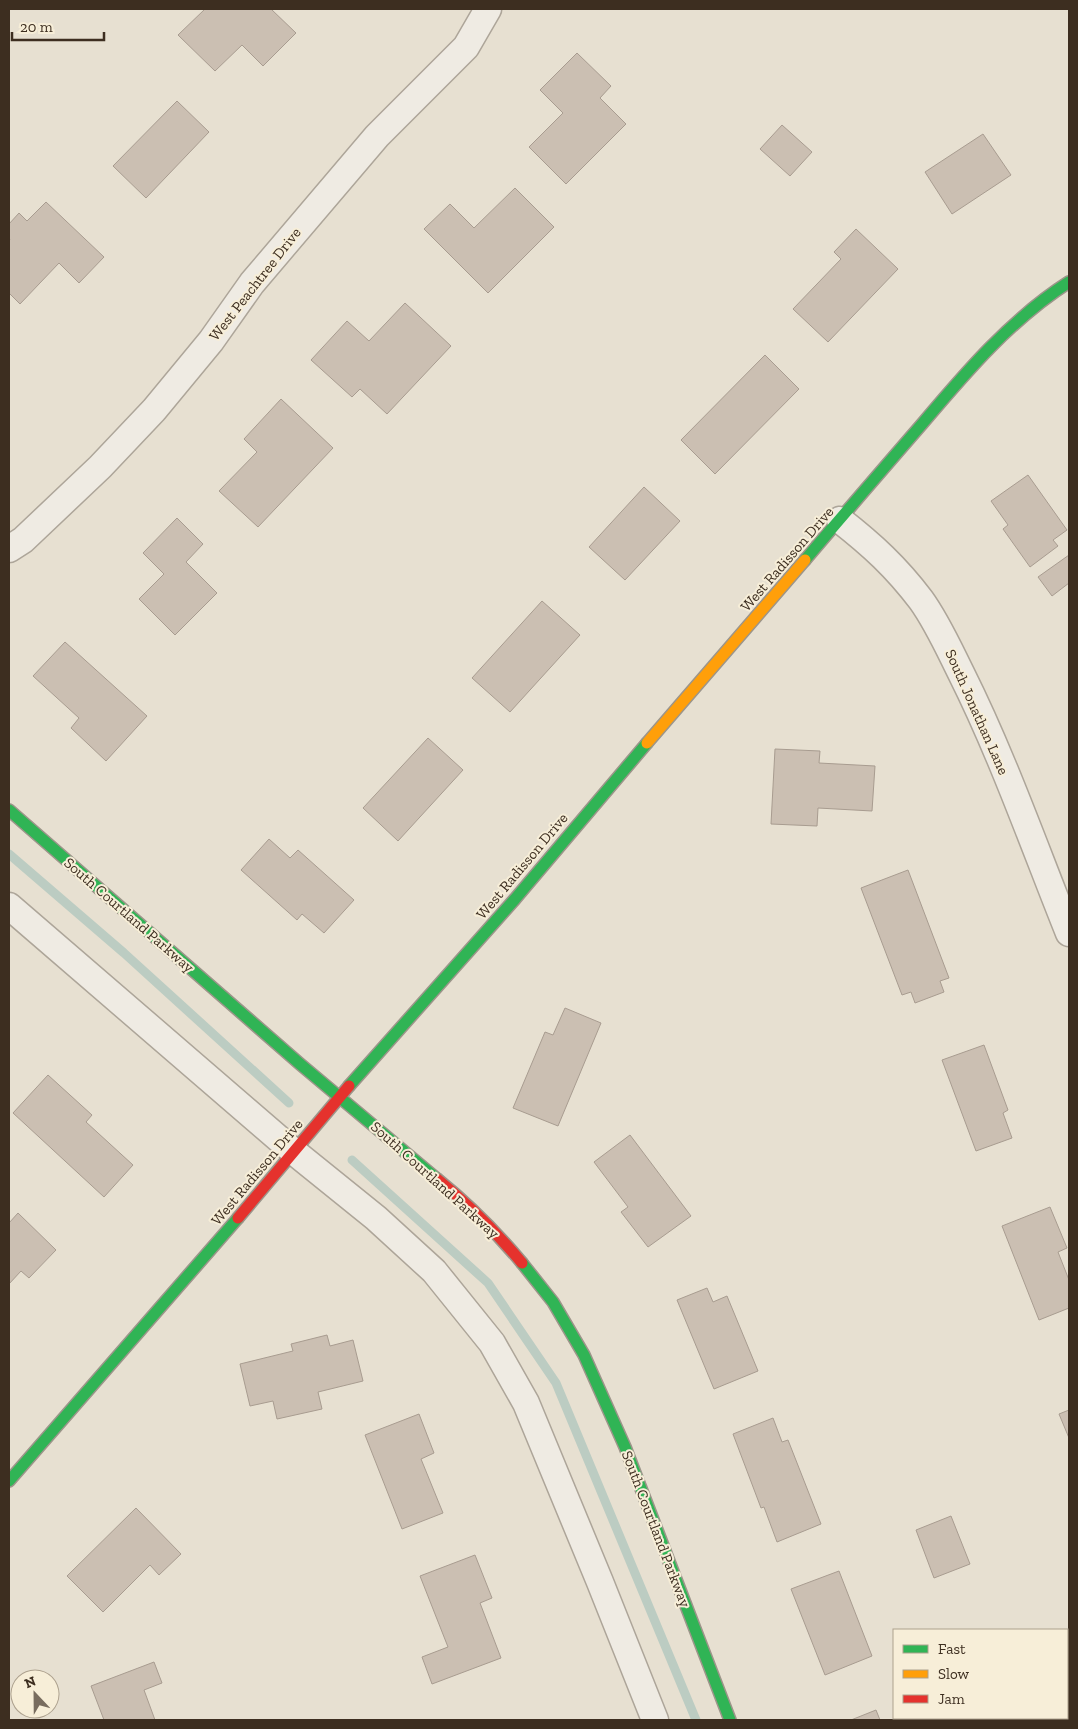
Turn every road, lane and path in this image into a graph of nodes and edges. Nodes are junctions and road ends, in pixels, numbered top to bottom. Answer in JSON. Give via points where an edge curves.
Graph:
{"nodes":[{"id":1,"x":488,"y":9,"type":"edge"},
{"id":2,"x":1069,"y":282,"type":"edge"},
{"id":3,"x":840,"y":520,"type":"junction"},
{"id":4,"x":9,"y":549,"type":"edge"},
{"id":5,"x":9,"y":810,"type":"edge"},
{"id":6,"x":9,"y":906,"type":"edge"},
{"id":7,"x":1069,"y":933,"type":"edge"},
{"id":8,"x":340,"y":1096,"type":"junction"},
{"id":9,"x":294,"y":1151,"type":"junction"},
{"id":10,"x":9,"y":1481,"type":"edge"},
{"id":11,"x":655,"y":1720,"type":"edge"},
{"id":12,"x":730,"y":1720,"type":"edge"}],
"edges":[{"from":1,"to":4,"type":"street","name":"West Peachtree Drive","via":[[466,48],[377,136],[252,283],[211,341],[154,410],[72,494]]},
{"from":2,"to":3,"type":"street","name":"West Radisson Drive","via":[[1023,316],[994,344]]},
{"from":3,"to":7,"type":"street","name":"South Jonathan Lane","via":[[875,547],[902,576],[938,628],[979,710]]},
{"from":3,"to":8,"type":"street","name":"West Radisson Drive","via":[[515,899]]},
{"from":5,"to":8,"type":"street","name":"South Courtland Parkway"},
{"from":6,"to":9,"type":"street"},
{"from":8,"to":9,"type":"street","name":"West Radisson Drive"},
{"from":8,"to":12,"type":"street","name":"South Courtland Parkway","via":[[454,1193],[507,1246],[553,1302],[584,1355],[625,1447]]},
{"from":9,"to":10,"type":"street","name":"West Radisson Drive"},
{"from":9,"to":11,"type":"street","via":[[434,1271],[492,1343],[526,1403]]}]}
